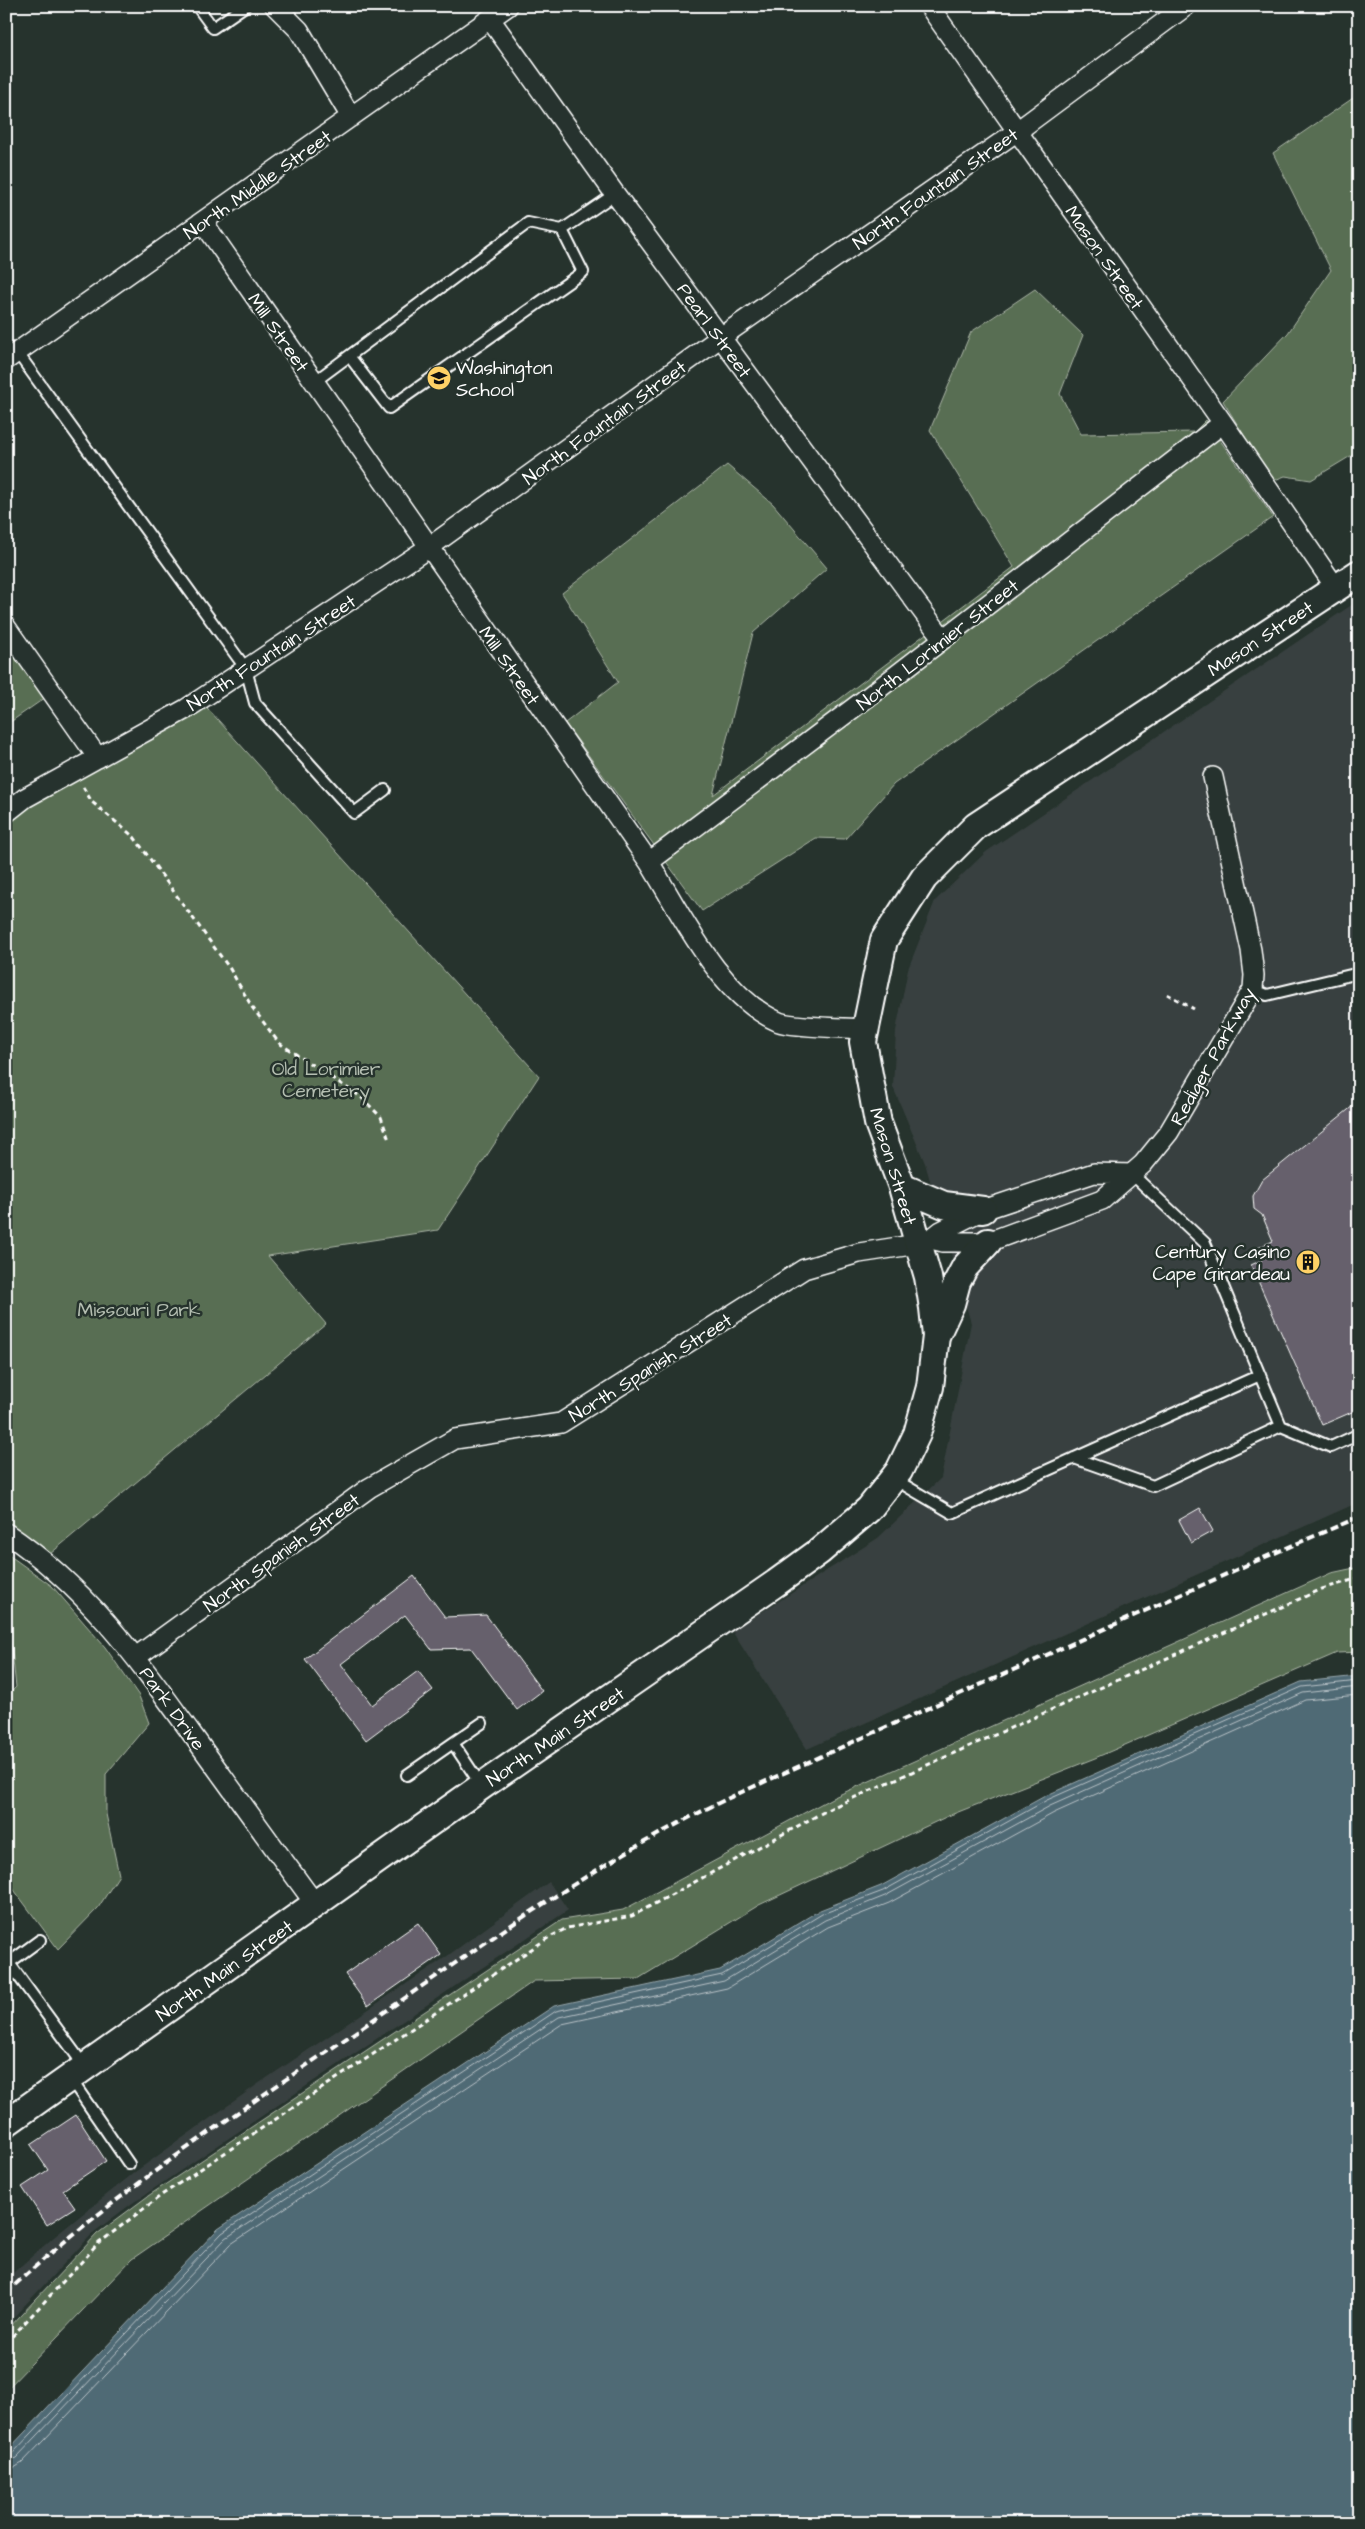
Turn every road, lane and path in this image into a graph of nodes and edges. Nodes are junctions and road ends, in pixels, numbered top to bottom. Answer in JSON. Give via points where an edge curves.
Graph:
{"nodes":[{"id":1,"x":197,"y":6,"type":"edge"},
{"id":2,"x":245,"y":6,"type":"edge"},
{"id":3,"x":275,"y":6,"type":"edge"},
{"id":4,"x":508,"y":6,"type":"edge"},
{"id":5,"x":929,"y":6,"type":"edge"},
{"id":6,"x":1186,"y":6,"type":"edge"},
{"id":7,"x":490,"y":19,"type":"junction"},
{"id":8,"x":352,"y":117,"type":"junction"},
{"id":9,"x":1016,"y":132,"type":"junction"},
{"id":10,"x":615,"y":194,"type":"junction"},
{"id":11,"x":203,"y":222,"type":"junction"},
{"id":12,"x":562,"y":230,"type":"junction"},
{"id":13,"x":721,"y":337,"type":"junction"},
{"id":14,"x":12,"y":356,"type":"edge"},
{"id":15,"x":349,"y":356,"type":"junction"},
{"id":16,"x":314,"y":382,"type":"junction"},
{"id":17,"x":1223,"y":423,"type":"junction"},
{"id":18,"x":428,"y":548,"type":"junction"},
{"id":19,"x":1359,"y":573,"type":"edge"},
{"id":20,"x":1336,"y":588,"type":"junction"},
{"id":21,"x":6,"y":627,"type":"edge"},
{"id":22,"x":943,"y":639,"type":"junction"},
{"id":23,"x":246,"y":669,"type":"junction"},
{"id":24,"x":98,"y":758,"type":"junction"},
{"id":25,"x":74,"y":771,"type":"junction"},
{"id":26,"x":1213,"y":777,"type":"dead end"},
{"id":27,"x":385,"y":790,"type":"dead end"},
{"id":28,"x":6,"y":813,"type":"edge"},
{"id":29,"x":648,"y":862,"type":"junction"},
{"id":30,"x":1359,"y":973,"type":"edge"},
{"id":31,"x":1253,"y":989,"type":"junction"},
{"id":32,"x":1167,"y":994,"type":"dead end"},
{"id":33,"x":1194,"y":1009,"type":"dead end"},
{"id":34,"x":866,"y":1029,"type":"junction"},
{"id":35,"x":389,"y":1140,"type":"dead end"},
{"id":36,"x":1132,"y":1174,"type":"junction"},
{"id":37,"x":902,"y":1187,"type":"junction"},
{"id":38,"x":983,"y":1210,"type":"junction"},
{"id":39,"x":924,"y":1241,"type":"junction"},
{"id":40,"x":988,"y":1242,"type":"junction"},
{"id":41,"x":936,"y":1336,"type":"junction"},
{"id":42,"x":1260,"y":1375,"type":"junction"},
{"id":43,"x":1281,"y":1426,"type":"junction"},
{"id":44,"x":1359,"y":1434,"type":"edge"},
{"id":45,"x":1074,"y":1458,"type":"junction"},
{"id":46,"x":894,"y":1479,"type":"junction"},
{"id":47,"x":6,"y":1533,"type":"edge"},
{"id":48,"x":1359,"y":1578,"type":"edge"},
{"id":49,"x":136,"y":1657,"type":"junction"},
{"id":50,"x":482,"y":1723,"type":"dead end"},
{"id":51,"x":453,"y":1743,"type":"junction"},
{"id":52,"x":407,"y":1775,"type":"dead end"},
{"id":53,"x":482,"y":1786,"type":"junction"},
{"id":54,"x":316,"y":1905,"type":"junction"},
{"id":55,"x":40,"y":1940,"type":"dead end"},
{"id":56,"x":8,"y":1964,"type":"edge"},
{"id":57,"x":78,"y":2073,"type":"junction"},
{"id":58,"x":6,"y":2123,"type":"edge"},
{"id":59,"x":129,"y":2164,"type":"dead end"},
{"id":60,"x":6,"y":2342,"type":"edge"}],
"edges":[{"from":1,"to":2,"type":"lane","via":[[213,28]]},
{"from":3,"to":8,"type":"street","via":[[299,30]]},
{"from":4,"to":7,"type":"street","name":"North Middle Street"},
{"from":5,"to":9,"type":"street","name":"Mason Street"},
{"from":6,"to":9,"type":"street","name":"North Fountain Street"},
{"from":7,"to":8,"type":"street","name":"North Middle Street"},
{"from":7,"to":10,"type":"street","name":"Pearl Street"},
{"from":8,"to":11,"type":"street","name":"North Middle Street"},
{"from":9,"to":13,"type":"street","name":"North Fountain Street"},
{"from":9,"to":17,"type":"street","name":"Mason Street"},
{"from":10,"to":12,"type":"lane"},
{"from":10,"to":13,"type":"street","name":"Pearl Street"},
{"from":11,"to":14,"type":"street","name":"North Middle Street"},
{"from":11,"to":16,"type":"street","name":"Mill Street"},
{"from":12,"to":15,"type":"lane","via":[[528,223]]},
{"from":12,"to":15,"type":"lane","via":[[584,272],[389,408]]},
{"from":13,"to":18,"type":"street","name":"North Fountain Street"},
{"from":13,"to":22,"type":"street","name":"Pearl Street"},
{"from":14,"to":23,"type":"lane"},
{"from":15,"to":16,"type":"lane"},
{"from":16,"to":18,"type":"street","name":"Mill Street"},
{"from":17,"to":20,"type":"street","name":"Mason Street"},
{"from":17,"to":22,"type":"street","name":"North Lorimier Street"},
{"from":18,"to":23,"type":"street","name":"North Fountain Street"},
{"from":18,"to":29,"type":"street","name":"Mill Street"},
{"from":19,"to":20,"type":"main road"},
{"from":20,"to":34,"type":"main road","name":"Mason Street","via":[[976,826],[924,878],[884,940]]},
{"from":21,"to":24,"type":"street"},
{"from":22,"to":29,"type":"street","name":"North Lorimier Street"},
{"from":23,"to":24,"type":"street","name":"North Fountain Street","via":[[186,709]]},
{"from":23,"to":27,"type":"lane","via":[[255,704],[354,813]]},
{"from":24,"to":25,"type":"street","name":"North Fountain Street"},
{"from":25,"to":28,"type":"street","name":"North Fountain Street","via":[[25,798]]},
{"from":25,"to":35,"type":"path","via":[[92,802],[134,837],[230,969],[252,1007],[279,1043],[361,1097],[381,1117]]},
{"from":26,"to":31,"type":"street","name":"Rediger Parkway","via":[[1251,950]]},
{"from":29,"to":34,"type":"street","name":"Mill Street","via":[[711,961],[742,999],[780,1023]]},
{"from":30,"to":31,"type":"lane","via":[[1267,995]]},
{"from":31,"to":36,"type":"street","name":"Rediger Parkway","via":[[1169,1132]]},
{"from":32,"to":33,"type":"path"},
{"from":34,"to":37,"type":"main road","name":"Mason Street","via":[[863,1042],[878,1123]]},
{"from":36,"to":38,"type":"street","via":[[1094,1173]]},
{"from":36,"to":40,"type":"street","name":"Rediger Parkway","via":[[1102,1200]]},
{"from":36,"to":42,"type":"lane","via":[[1205,1243]]},
{"from":37,"to":38,"type":"main road","via":[[944,1205]]},
{"from":37,"to":39,"type":"main road","name":"Mason Street"},
{"from":38,"to":39,"type":"street"},
{"from":39,"to":40,"type":"street","name":"Rediger Parkway"},
{"from":39,"to":41,"type":"main road","name":"North Main Street"},
{"from":39,"to":49,"type":"street","name":"North Spanish Street","via":[[859,1253],[804,1269],[561,1423],[455,1440],[369,1488]]},
{"from":40,"to":41,"type":"main road","via":[[965,1267]]},
{"from":41,"to":46,"type":"main road","name":"North Main Street","via":[[930,1387],[918,1434]]},
{"from":42,"to":43,"type":"lane"},
{"from":42,"to":45,"type":"lane"},
{"from":43,"to":44,"type":"lane","via":[[1331,1447]]},
{"from":43,"to":45,"type":"lane","via":[[1153,1486]]},
{"from":45,"to":46,"type":"lane","via":[[952,1513]]},
{"from":46,"to":53,"type":"main road","name":"North Main Street","via":[[870,1509],[820,1551]]},
{"from":47,"to":49,"type":"street","name":"Park Drive","via":[[44,1559],[87,1600]]},
{"from":48,"to":60,"type":"path","via":[[1322,1589],[831,1808],[632,1916],[567,1928],[548,1938],[163,2194],[99,2243]]},
{"from":49,"to":54,"type":"street","name":"Park Drive"},
{"from":50,"to":51,"type":"lane"},
{"from":51,"to":52,"type":"lane"},
{"from":51,"to":53,"type":"lane"},
{"from":53,"to":54,"type":"main road","name":"North Main Street"},
{"from":54,"to":57,"type":"main road","name":"North Main Street"},
{"from":55,"to":56,"type":"lane"},
{"from":56,"to":57,"type":"lane"},
{"from":57,"to":58,"type":"main road","name":"North Main Street"},
{"from":57,"to":59,"type":"lane"}]}
